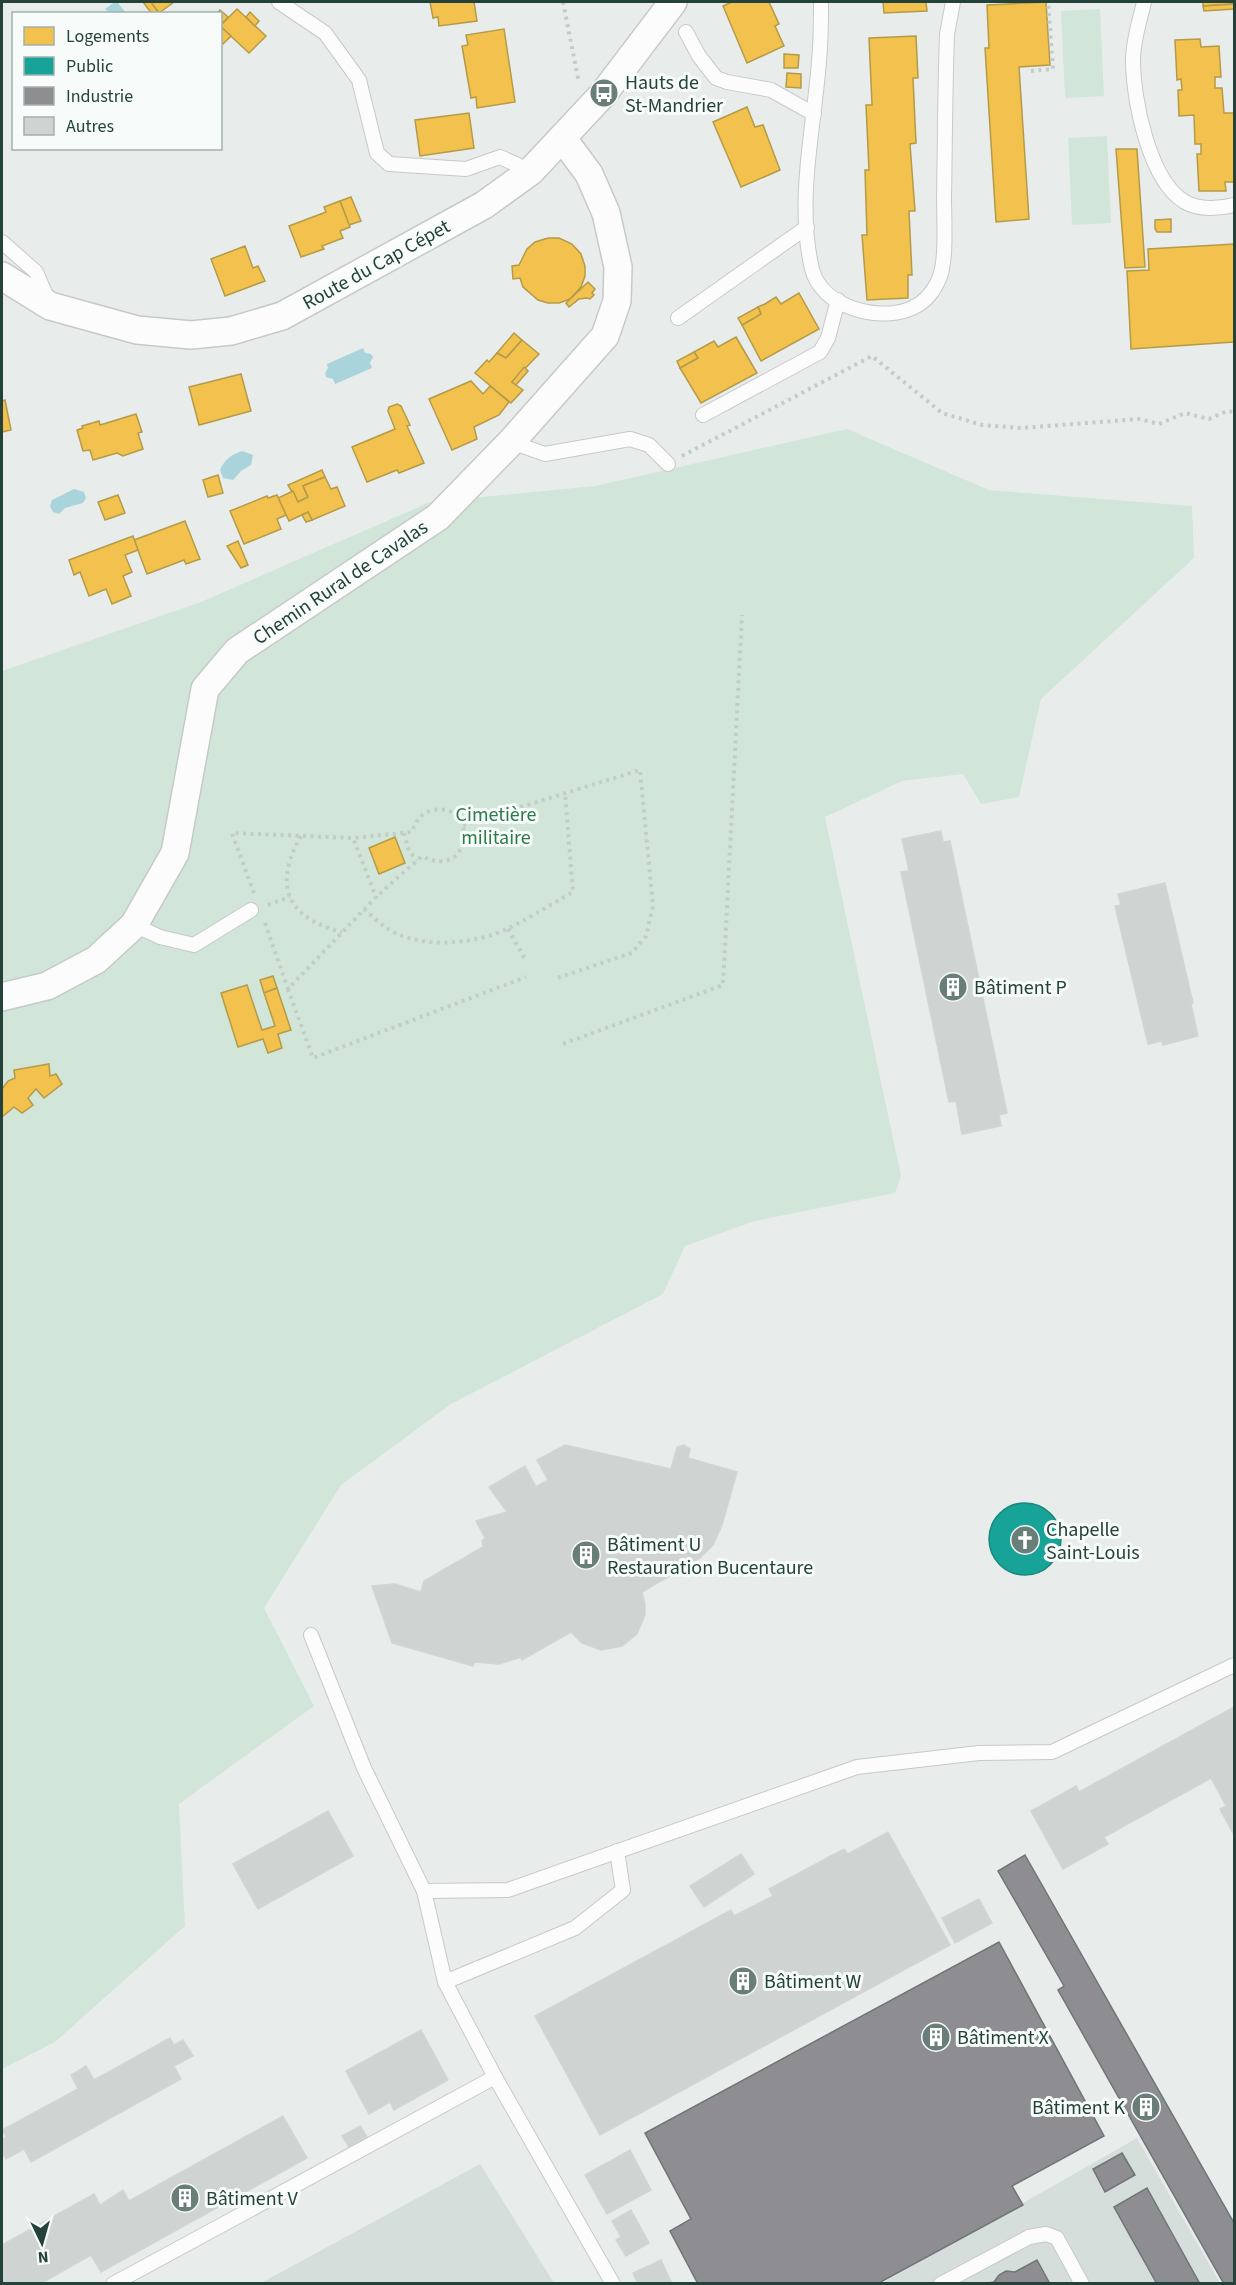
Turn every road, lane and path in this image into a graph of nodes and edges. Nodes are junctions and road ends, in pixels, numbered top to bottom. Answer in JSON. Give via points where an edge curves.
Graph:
{"nodes":[{"id":1,"x":279,"y":2,"type":"edge"},
{"id":2,"x":563,"y":2,"type":"edge"},
{"id":3,"x":673,"y":2,"type":"edge"},
{"id":4,"x":821,"y":2,"type":"edge"},
{"id":5,"x":953,"y":2,"type":"edge"},
{"id":6,"x":1048,"y":2,"type":"edge"},
{"id":7,"x":1144,"y":2,"type":"edge"},
{"id":8,"x":686,"y":32,"type":"dead end"},
{"id":9,"x":1031,"y":70,"type":"dead end"},
{"id":10,"x":814,"y":114,"type":"junction"},
{"id":11,"x":584,"y":115,"type":"junction"},
{"id":12,"x":563,"y":139,"type":"junction"},
{"id":13,"x":531,"y":171,"type":"junction"},
{"id":14,"x":1234,"y":205,"type":"edge"},
{"id":15,"x":807,"y":227,"type":"junction"},
{"id":16,"x":2,"y":242,"type":"edge"},
{"id":17,"x":2,"y":276,"type":"edge"},
{"id":18,"x":838,"y":300,"type":"junction"},
{"id":19,"x":50,"y":306,"type":"junction"},
{"id":20,"x":678,"y":318,"type":"dead end"},
{"id":21,"x":1234,"y":412,"type":"edge"},
{"id":22,"x":703,"y":416,"type":"dead end"},
{"id":23,"x":511,"y":442,"type":"junction"},
{"id":24,"x":668,"y":464,"type":"joint"},
{"id":25,"x":742,"y":615,"type":"dead end"},
{"id":26,"x":566,"y":793,"type":"junction"},
{"id":27,"x":463,"y":825,"type":"junction"},
{"id":28,"x":404,"y":833,"type":"junction"},
{"id":29,"x":301,"y":836,"type":"junction"},
{"id":30,"x":353,"y":838,"type":"junction"},
{"id":31,"x":417,"y":860,"type":"junction"},
{"id":32,"x":376,"y":897,"type":"junction"},
{"id":33,"x":256,"y":908,"type":"junction"},
{"id":34,"x":364,"y":909,"type":"junction"},
{"id":35,"x":134,"y":925,"type":"junction"},
{"id":36,"x":508,"y":929,"type":"junction"},
{"id":37,"x":342,"y":932,"type":"junction"},
{"id":38,"x":525,"y":959,"type":"dead end"},
{"id":39,"x":526,"y":977,"type":"dead end"},
{"id":40,"x":557,"y":978,"type":"dead end"},
{"id":41,"x":288,"y":989,"type":"junction"},
{"id":42,"x":2,"y":997,"type":"edge"},
{"id":43,"x":563,"y":1044,"type":"dead end"},
{"id":44,"x":311,"y":1635,"type":"dead end"},
{"id":45,"x":1234,"y":1665,"type":"edge"},
{"id":46,"x":617,"y":1851,"type":"junction"},
{"id":47,"x":424,"y":1891,"type":"junction"},
{"id":48,"x":445,"y":1982,"type":"junction"},
{"id":49,"x":495,"y":2077,"type":"junction"},
{"id":50,"x":113,"y":2283,"type":"edge"},
{"id":51,"x":613,"y":2283,"type":"edge"},
{"id":52,"x":942,"y":2283,"type":"edge"},
{"id":53,"x":1082,"y":2283,"type":"edge"}],
"edges":[{"from":1,"to":13,"type":"lane","via":[[326,33],[359,80],[377,153],[389,164],[466,169],[500,157]]},
{"from":2,"to":11,"type":"path"},
{"from":3,"to":11,"type":"street","name":"Route du Cap Cépet"},
{"from":4,"to":10,"type":"lane"},
{"from":5,"to":18,"type":"lane","via":[[947,34],[940,277],[921,303],[906,310],[867,312]]},
{"from":6,"to":9,"type":"path","via":[[1053,69]]},
{"from":7,"to":14,"type":"lane","via":[[1133,58],[1150,150],[1166,182],[1187,203],[1214,208]]},
{"from":8,"to":10,"type":"lane","via":[[716,78],[771,90]]},
{"from":10,"to":15,"type":"lane","via":[[807,178]]},
{"from":11,"to":12,"type":"street","name":"Route du Cap Cépet"},
{"from":12,"to":13,"type":"street","name":"Route du Cap Cépet"},
{"from":12,"to":23,"type":"street","name":"Chemin Rural de Cavalas","via":[[589,174],[606,213],[618,267],[617,301],[605,336]]},
{"from":13,"to":19,"type":"street","name":"Route du Cap Cépet","via":[[484,205],[282,316],[231,331],[190,335],[137,330]]},
{"from":15,"to":18,"type":"lane","via":[[813,271],[826,291]]},
{"from":15,"to":20,"type":"lane"},
{"from":16,"to":19,"type":"lane","via":[[36,272]]},
{"from":17,"to":19,"type":"street","name":"Route du Cap Cépet"},
{"from":18,"to":22,"type":"lane","via":[[820,352]]},
{"from":21,"to":24,"type":"path","via":[[1209,419],[1185,413],[1159,424],[1138,419],[1021,428],[982,425],[942,413],[872,356]]},
{"from":23,"to":24,"type":"lane","via":[[545,454],[630,439],[649,445]]},
{"from":23,"to":35,"type":"street","name":"Chemin Rural de Cavalas","via":[[438,517],[237,651],[205,689],[175,853]]},
{"from":25,"to":43,"type":"path","via":[[723,985]]},
{"from":26,"to":27,"type":"path"},
{"from":26,"to":36,"type":"path","via":[[573,892]]},
{"from":26,"to":40,"type":"path","via":[[640,770],[653,906],[646,936],[632,953]]},
{"from":27,"to":28,"type":"path","via":[[457,816],[439,809],[421,816],[412,832]]},
{"from":27,"to":31,"type":"path","via":[[464,842],[455,856],[439,862],[422,856]]},
{"from":28,"to":30,"type":"path"},
{"from":28,"to":31,"type":"path","via":[[409,851]]},
{"from":29,"to":30,"type":"path"},
{"from":29,"to":33,"type":"path","via":[[232,833]]},
{"from":29,"to":37,"type":"path","via":[[286,873],[290,897],[302,915],[322,927]]},
{"from":30,"to":32,"type":"path"},
{"from":31,"to":32,"type":"path"},
{"from":32,"to":34,"type":"path"},
{"from":33,"to":35,"type":"lane","via":[[194,945],[160,937]]},
{"from":33,"to":41,"type":"path"},
{"from":34,"to":36,"type":"path","via":[[386,928],[413,939],[480,939]]},
{"from":34,"to":37,"type":"path"},
{"from":35,"to":42,"type":"street","name":"Chemin Rural de Cavalas","via":[[96,960],[47,986]]},
{"from":36,"to":38,"type":"path"},
{"from":37,"to":41,"type":"path"},
{"from":39,"to":41,"type":"path","via":[[313,1058]]},
{"from":44,"to":47,"type":"lane","via":[[364,1768]]},
{"from":45,"to":46,"type":"lane","via":[[1052,1752],[979,1753],[857,1767]]},
{"from":46,"to":47,"type":"lane","via":[[508,1890]]},
{"from":46,"to":48,"type":"lane","via":[[623,1890],[575,1928]]},
{"from":47,"to":48,"type":"lane"},
{"from":48,"to":49,"type":"lane"},
{"from":49,"to":50,"type":"lane"},
{"from":49,"to":51,"type":"lane"},
{"from":52,"to":53,"type":"lane","via":[[1029,2237],[1046,2234],[1057,2238]]}]}
